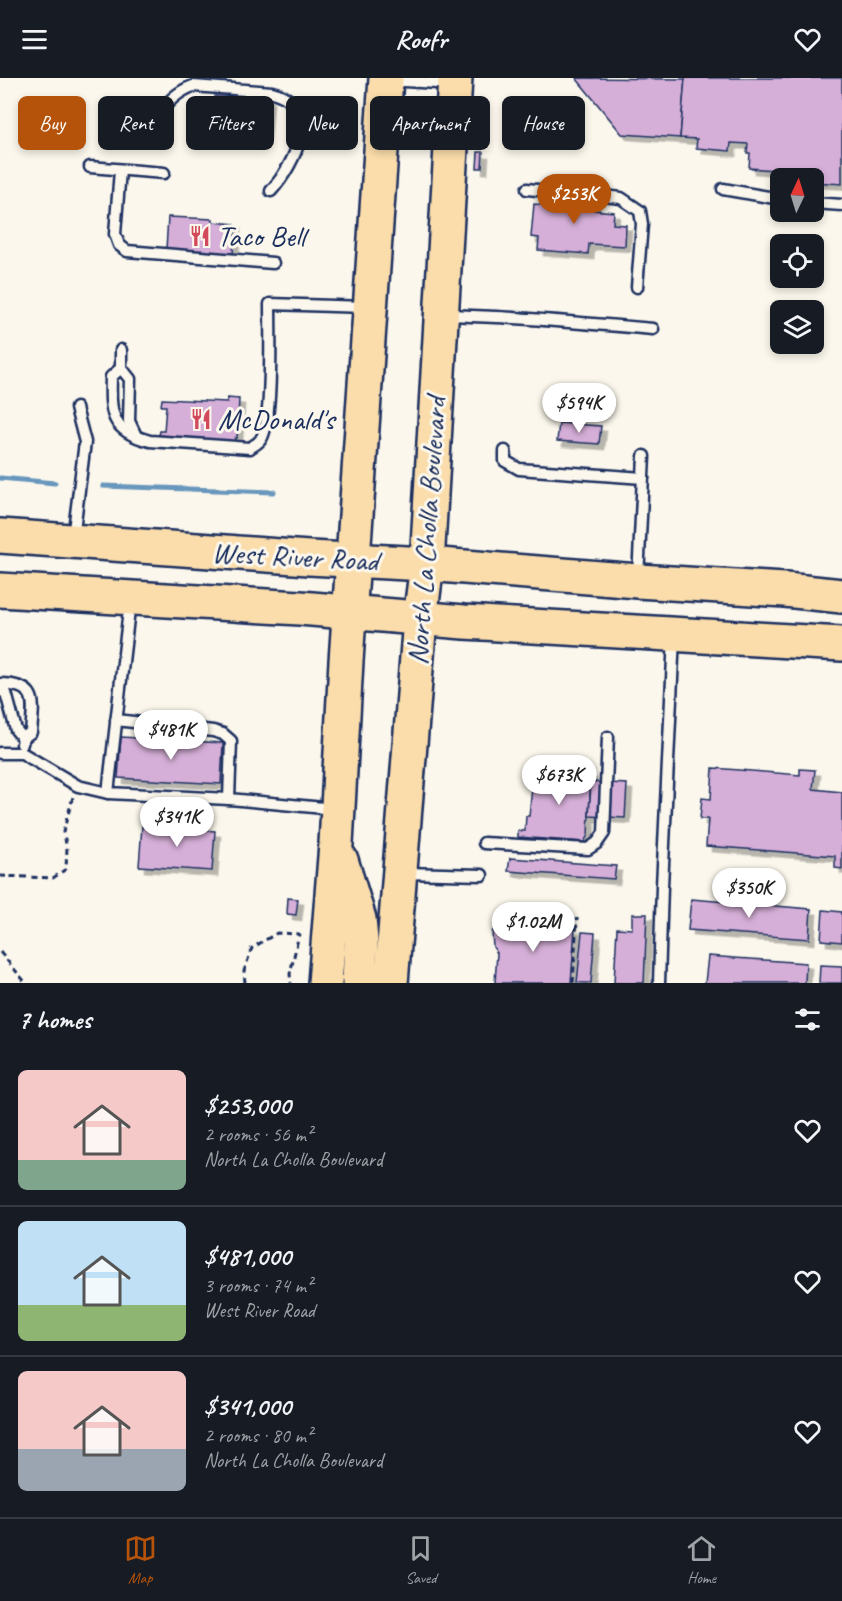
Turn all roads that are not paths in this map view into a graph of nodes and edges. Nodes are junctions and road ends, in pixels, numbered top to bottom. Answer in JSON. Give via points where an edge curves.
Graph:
{"nodes":[{"id":1,"x":386,"y":79,"type":"edge"},
{"id":2,"x":455,"y":81,"type":"edge"},
{"id":3,"x":174,"y":96,"type":"edge"},
{"id":4,"x":90,"y":167,"type":"dead end"},
{"id":5,"x":120,"y":170,"type":"junction"},
{"id":6,"x":164,"y":173,"type":"dead end"},
{"id":7,"x":526,"y":189,"type":"dead end"},
{"id":8,"x":723,"y":189,"type":"dead end"},
{"id":9,"x":271,"y":191,"type":"dead end"},
{"id":10,"x":557,"y":192,"type":"dead end"},
{"id":11,"x":578,"y":193,"type":"dead end"},
{"id":12,"x":770,"y":198,"type":"edge"},
{"id":13,"x":824,"y":204,"type":"edge"},
{"id":14,"x":842,"y":206,"type":"edge"},
{"id":15,"x":273,"y":262,"type":"dead end"},
{"id":16,"x":637,"y":287,"type":"dead end"},
{"id":17,"x":370,"y":308,"type":"junction"},
{"id":18,"x":441,"y":313,"type":"junction"},
{"id":19,"x":653,"y":329,"type":"dead end"},
{"id":20,"x":121,"y":350,"type":"dead end"},
{"id":21,"x":121,"y":368,"type":"junction"},
{"id":22,"x":76,"y":408,"type":"dead end"},
{"id":23,"x":137,"y":438,"type":"junction"},
{"id":24,"x":505,"y":451,"type":"dead end"},
{"id":25,"x":644,"y":456,"type":"dead end"},
{"id":26,"x":643,"y":478,"type":"junction"},
{"id":27,"x":0,"y":536,"type":"edge"},
{"id":28,"x":72,"y":541,"type":"junction"},
{"id":29,"x":353,"y":560,"type":"junction"},
{"id":30,"x":427,"y":564,"type":"junction"},
{"id":31,"x":638,"y":581,"type":"junction"},
{"id":32,"x":0,"y":590,"type":"edge"},
{"id":33,"x":842,"y":596,"type":"edge"},
{"id":34,"x":130,"y":598,"type":"junction"},
{"id":35,"x":350,"y":612,"type":"junction"},
{"id":36,"x":420,"y":619,"type":"junction"},
{"id":37,"x":674,"y":634,"type":"junction"},
{"id":38,"x":842,"y":644,"type":"edge"},
{"id":39,"x":0,"y":684,"type":"edge"},
{"id":40,"x":0,"y":690,"type":"edge"},
{"id":41,"x":116,"y":720,"type":"junction"},
{"id":42,"x":608,"y":737,"type":"dead end"},
{"id":43,"x":22,"y":738,"type":"junction"},
{"id":44,"x":0,"y":753,"type":"edge"},
{"id":45,"x":22,"y":753,"type":"junction"},
{"id":46,"x":108,"y":793,"type":"junction"},
{"id":47,"x":229,"y":799,"type":"junction"},
{"id":48,"x":338,"y":809,"type":"junction"},
{"id":49,"x":484,"y":843,"type":"dead end"},
{"id":50,"x":336,"y":844,"type":"junction"},
{"id":51,"x":400,"y":873,"type":"junction"},
{"id":52,"x":482,"y":875,"type":"dead end"},
{"id":53,"x":325,"y":983,"type":"edge"},
{"id":54,"x":359,"y":983,"type":"edge"},
{"id":55,"x":391,"y":983,"type":"edge"},
{"id":56,"x":659,"y":983,"type":"edge"}],
"edges":[{"from":1,"to":2,"type":"lane"},
{"from":1,"to":17,"type":"main road"},
{"from":2,"to":18,"type":"main road","name":"North La Cholla Boulevard"},
{"from":3,"to":9,"type":"lane","via":[[193,86],[272,92],[291,100],[301,117],[299,142]]},
{"from":4,"to":5,"type":"lane"},
{"from":5,"to":6,"type":"lane"},
{"from":5,"to":15,"type":"lane","via":[[115,234],[119,245],[127,251]]},
{"from":7,"to":10,"type":"lane"},
{"from":8,"to":12,"type":"lane"},
{"from":11,"to":16,"type":"lane","via":[[621,198],[640,211]]},
{"from":13,"to":14,"type":"lane"},
{"from":17,"to":23,"type":"lane","via":[[270,303],[266,428],[261,441],[250,448]]},
{"from":17,"to":29,"type":"main road"},
{"from":18,"to":19,"type":"lane"},
{"from":18,"to":30,"type":"main road","name":"North La Cholla Boulevard"},
{"from":20,"to":21,"type":"lane"},
{"from":21,"to":23,"type":"lane","via":[[130,379],[129,421]]},
{"from":21,"to":23,"type":"lane","via":[[111,377],[110,408],[116,421]]},
{"from":22,"to":28,"type":"lane","via":[[85,442]]},
{"from":24,"to":26,"type":"lane","via":[[506,461],[519,470]]},
{"from":25,"to":26,"type":"lane"},
{"from":26,"to":31,"type":"lane"},
{"from":27,"to":28,"type":"main road","name":"West River Road"},
{"from":28,"to":29,"type":"main road","name":"West River Road"},
{"from":29,"to":30,"type":"main road","name":"West River Road"},
{"from":29,"to":35,"type":"main road"},
{"from":30,"to":31,"type":"main road","name":"West River Road"},
{"from":30,"to":36,"type":"main road","name":"North La Cholla Boulevard"},
{"from":31,"to":33,"type":"main road","name":"West River Road"},
{"from":32,"to":34,"type":"main road","name":"West River Road"},
{"from":34,"to":35,"type":"main road","name":"West River Road"},
{"from":34,"to":41,"type":"lane"},
{"from":35,"to":36,"type":"main road","name":"West River Road"},
{"from":35,"to":48,"type":"main road"},
{"from":36,"to":37,"type":"main road","name":"West River Road"},
{"from":36,"to":51,"type":"main road","name":"North La Cholla Boulevard"},
{"from":37,"to":38,"type":"main road","name":"West River Road"},
{"from":37,"to":56,"type":"lane"},
{"from":39,"to":43,"type":"lane","via":[[17,685],[34,700],[31,732]]},
{"from":40,"to":43,"type":"lane","via":[[6,693]]},
{"from":41,"to":46,"type":"lane"},
{"from":41,"to":47,"type":"lane","via":[[223,734],[231,741]]},
{"from":42,"to":49,"type":"lane","via":[[604,833],[597,843],[588,849]]},
{"from":43,"to":45,"type":"lane"},
{"from":44,"to":45,"type":"lane"},
{"from":45,"to":46,"type":"lane","via":[[78,786]]},
{"from":46,"to":47,"type":"lane"},
{"from":47,"to":48,"type":"lane"},
{"from":48,"to":50,"type":"main road"},
{"from":50,"to":53,"type":"main road"},
{"from":50,"to":54,"type":"main road","via":[[359,920]]},
{"from":51,"to":52,"type":"lane"},
{"from":51,"to":55,"type":"main road","name":"North La Cholla Boulevard"}]}
